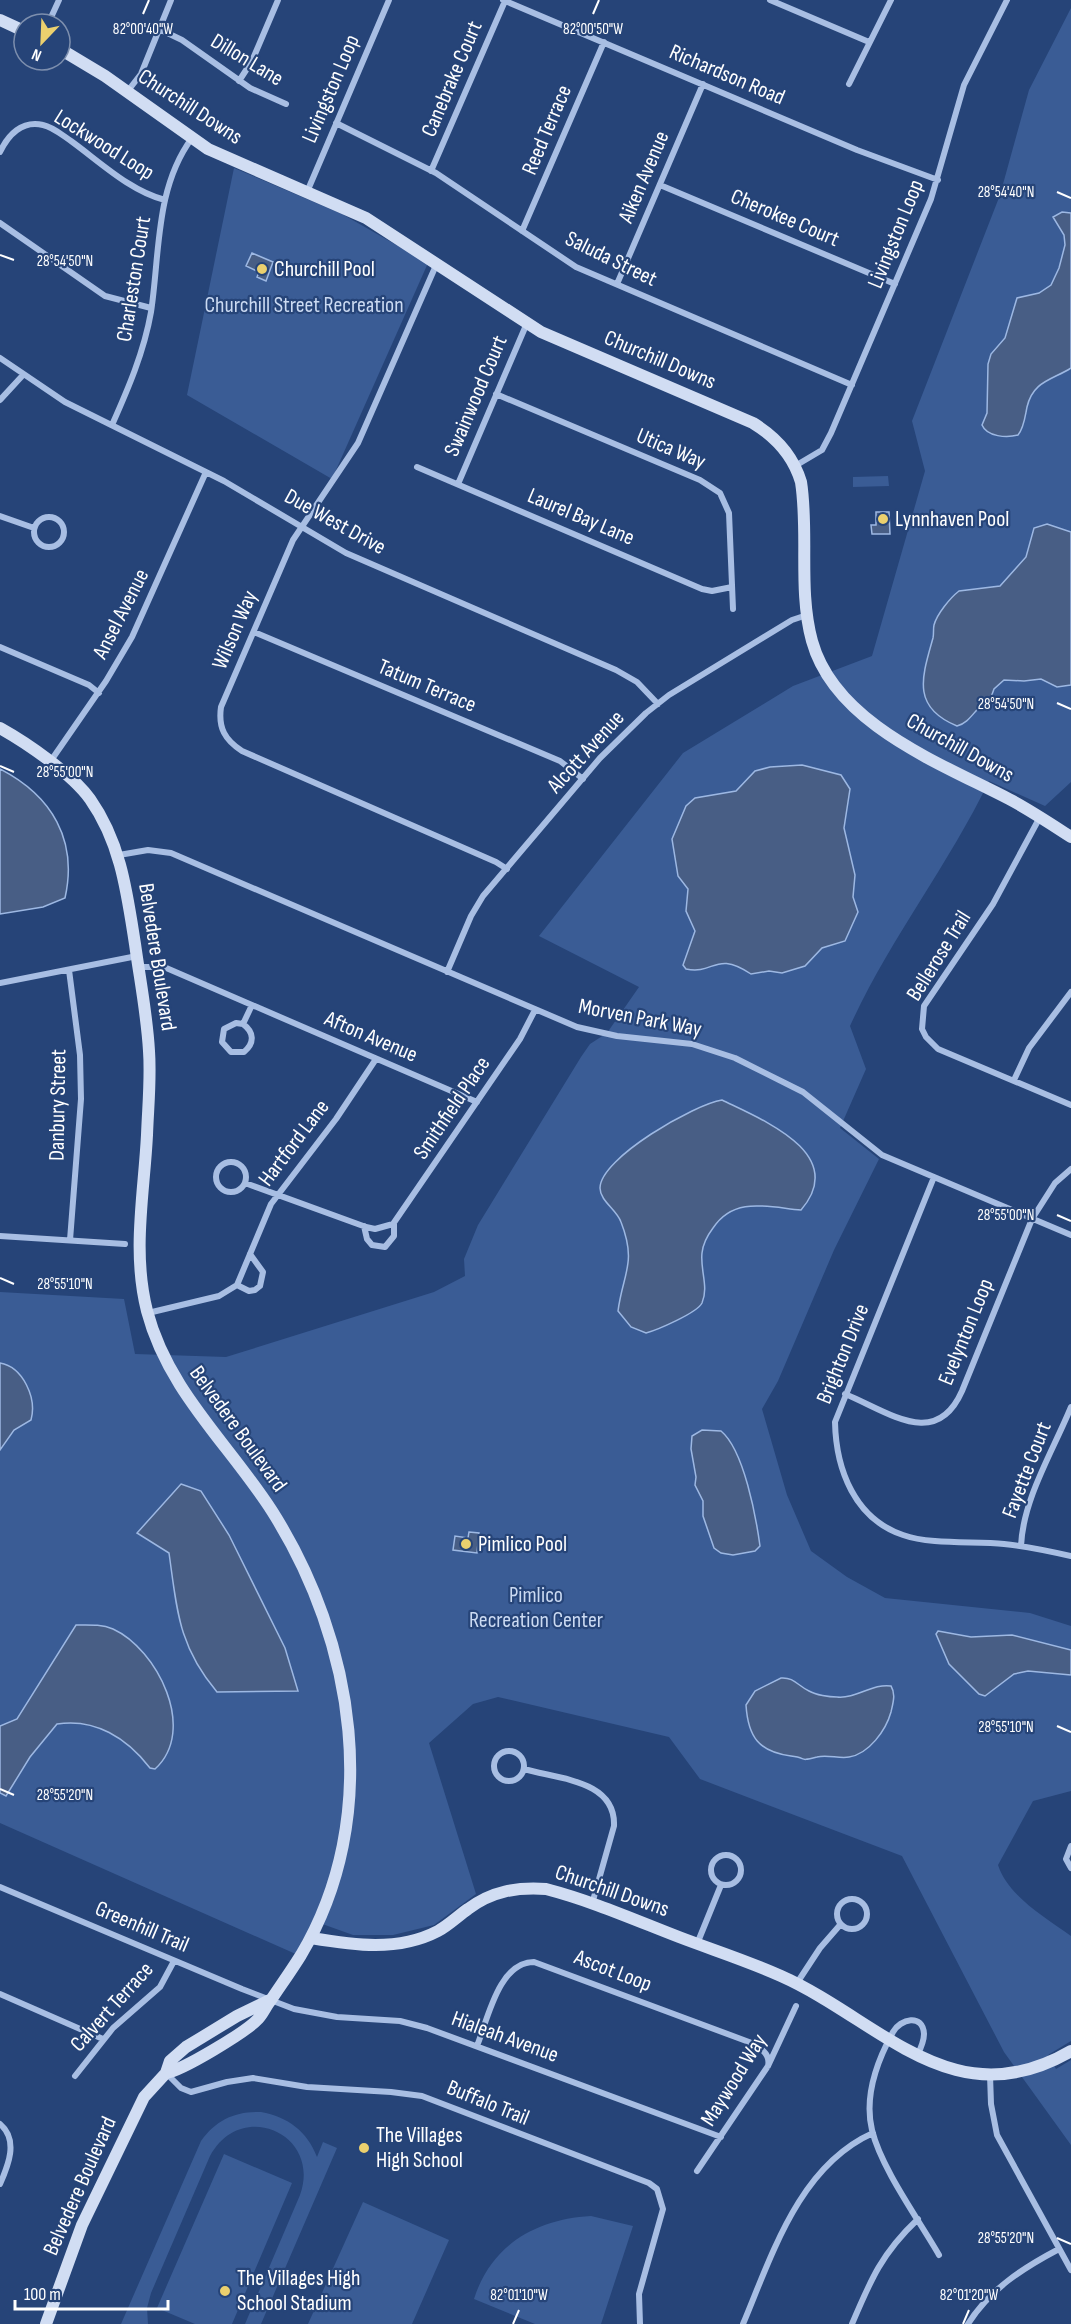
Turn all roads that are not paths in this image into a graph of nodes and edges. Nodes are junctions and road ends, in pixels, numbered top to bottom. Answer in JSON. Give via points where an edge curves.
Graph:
{"nodes":[{"id":1,"x":171,"y":0,"type":"edge"},
{"id":2,"x":278,"y":0,"type":"edge"},
{"id":3,"x":389,"y":0,"type":"edge"},
{"id":4,"x":504,"y":0,"type":"edge"},
{"id":5,"x":770,"y":0,"type":"edge"},
{"id":6,"x":891,"y":0,"type":"edge"},
{"id":7,"x":1007,"y":0,"type":"edge"},
{"id":8,"x":159,"y":29,"type":"junction"},
{"id":9,"x":604,"y":42,"type":"junction"},
{"id":10,"x":869,"y":42,"type":"junction"},
{"id":11,"x":72,"y":58,"type":"edge"},
{"id":12,"x":239,"y":81,"type":"junction"},
{"id":13,"x":703,"y":84,"type":"junction"},
{"id":14,"x":849,"y":84,"type":"dead end"},
{"id":15,"x":127,"y":92,"type":"junction"},
{"id":16,"x":286,"y":104,"type":"dead end"},
{"id":17,"x":336,"y":123,"type":"junction"},
{"id":18,"x":192,"y":138,"type":"junction"},
{"id":19,"x":0,"y":152,"type":"edge"},
{"id":20,"x":431,"y":171,"type":"junction"},
{"id":21,"x":938,"y":180,"type":"junction"},
{"id":22,"x":660,"y":185,"type":"junction"},
{"id":23,"x":307,"y":192,"type":"junction"},
{"id":24,"x":165,"y":200,"type":"junction"},
{"id":25,"x":0,"y":223,"type":"edge"},
{"id":26,"x":522,"y":231,"type":"junction"},
{"id":27,"x":437,"y":263,"type":"junction"},
{"id":28,"x":617,"y":284,"type":"junction"},
{"id":29,"x":895,"y":284,"type":"junction"},
{"id":30,"x":151,"y":308,"type":"junction"},
{"id":31,"x":527,"y":322,"type":"junction"},
{"id":32,"x":0,"y":358,"type":"edge"},
{"id":33,"x":23,"y":375,"type":"junction"},
{"id":34,"x":852,"y":386,"type":"junction"},
{"id":35,"x":496,"y":394,"type":"junction"},
{"id":36,"x":0,"y":400,"type":"edge"},
{"id":37,"x":112,"y":425,"type":"junction"},
{"id":38,"x":795,"y":466,"type":"junction"},
{"id":39,"x":417,"y":467,"type":"dead end"},
{"id":40,"x":206,"y":472,"type":"junction"},
{"id":41,"x":458,"y":484,"type":"junction"},
{"id":42,"x":0,"y":516,"type":"edge"},
{"id":43,"x":301,"y":526,"type":"junction"},
{"id":44,"x":34,"y":528,"type":"junction"},
{"id":45,"x":732,"y":587,"type":"junction"},
{"id":46,"x":733,"y":609,"type":"dead end"},
{"id":47,"x":808,"y":615,"type":"junction"},
{"id":48,"x":254,"y":632,"type":"junction"},
{"id":49,"x":0,"y":647,"type":"edge"},
{"id":50,"x":99,"y":693,"type":"junction"},
{"id":51,"x":658,"y":704,"type":"junction"},
{"id":52,"x":0,"y":728,"type":"edge"},
{"id":53,"x":50,"y":762,"type":"junction"},
{"id":54,"x":584,"y":778,"type":"junction"},
{"id":55,"x":1040,"y":817,"type":"junction"},
{"id":56,"x":1071,"y":837,"type":"edge"},
{"id":57,"x":118,"y":855,"type":"junction"},
{"id":58,"x":507,"y":869,"type":"junction"},
{"id":59,"x":138,"y":962,"type":"junction"},
{"id":60,"x":69,"y":970,"type":"junction"},
{"id":61,"x":447,"y":972,"type":"junction"},
{"id":62,"x":0,"y":983,"type":"edge"},
{"id":63,"x":1071,"y":992,"type":"edge"},
{"id":64,"x":252,"y":1005,"type":"junction"},
{"id":65,"x":535,"y":1010,"type":"junction"},
{"id":66,"x":243,"y":1024,"type":"junction"},
{"id":67,"x":376,"y":1059,"type":"junction"},
{"id":68,"x":1014,"y":1080,"type":"junction"},
{"id":69,"x":477,"y":1102,"type":"junction"},
{"id":70,"x":1071,"y":1105,"type":"edge"},
{"id":71,"x":1071,"y":1169,"type":"edge"},
{"id":72,"x":933,"y":1177,"type":"junction"},
{"id":73,"x":245,"y":1183,"type":"junction"},
{"id":74,"x":279,"y":1193,"type":"junction"},
{"id":75,"x":1032,"y":1219,"type":"junction"},
{"id":76,"x":394,"y":1223,"type":"junction"},
{"id":77,"x":364,"y":1226,"type":"junction"},
{"id":78,"x":1071,"y":1234,"type":"edge"},
{"id":79,"x":0,"y":1236,"type":"edge"},
{"id":80,"x":70,"y":1240,"type":"junction"},
{"id":81,"x":125,"y":1244,"type":"dead end"},
{"id":82,"x":250,"y":1254,"type":"junction"},
{"id":83,"x":237,"y":1285,"type":"junction"},
{"id":84,"x":148,"y":1313,"type":"junction"},
{"id":85,"x":845,"y":1394,"type":"junction"},
{"id":86,"x":1071,"y":1407,"type":"edge"},
{"id":87,"x":1021,"y":1546,"type":"junction"},
{"id":88,"x":1071,"y":1556,"type":"edge"},
{"id":89,"x":524,"y":1769,"type":"junction"},
{"id":90,"x":1071,"y":1846,"type":"edge"},
{"id":91,"x":1071,"y":1868,"type":"edge"},
{"id":92,"x":721,"y":1884,"type":"junction"},
{"id":93,"x":0,"y":1887,"type":"edge"},
{"id":94,"x":592,"y":1904,"type":"junction"},
{"id":95,"x":840,"y":1925,"type":"junction"},
{"id":96,"x":311,"y":1938,"type":"junction"},
{"id":97,"x":697,"y":1944,"type":"junction"},
{"id":98,"x":174,"y":1961,"type":"junction"},
{"id":99,"x":797,"y":1983,"type":"junction"},
{"id":100,"x":0,"y":1994,"type":"edge"},
{"id":101,"x":270,"y":2000,"type":"junction"},
{"id":102,"x":796,"y":2006,"type":"dead end"},
{"id":103,"x":103,"y":2039,"type":"junction"},
{"id":104,"x":889,"y":2040,"type":"junction"},
{"id":105,"x":477,"y":2046,"type":"junction"},
{"id":106,"x":1071,"y":2051,"type":"edge"},
{"id":107,"x":917,"y":2056,"type":"junction"},
{"id":108,"x":768,"y":2066,"type":"junction"},
{"id":109,"x":166,"y":2073,"type":"junction"},
{"id":110,"x":990,"y":2074,"type":"junction"},
{"id":111,"x":75,"y":2076,"type":"dead end"},
{"id":112,"x":0,"y":2124,"type":"edge"},
{"id":113,"x":873,"y":2133,"type":"junction"},
{"id":114,"x":721,"y":2137,"type":"junction"},
{"id":115,"x":697,"y":2171,"type":"dead end"},
{"id":116,"x":0,"y":2184,"type":"edge"},
{"id":117,"x":918,"y":2219,"type":"junction"},
{"id":118,"x":1059,"y":2248,"type":"junction"},
{"id":119,"x":939,"y":2255,"type":"dead end"},
{"id":120,"x":1071,"y":2270,"type":"edge"},
{"id":121,"x":46,"y":2324,"type":"edge"},
{"id":122,"x":640,"y":2324,"type":"edge"},
{"id":123,"x":743,"y":2324,"type":"edge"},
{"id":124,"x":852,"y":2324,"type":"edge"},
{"id":125,"x":968,"y":2324,"type":"edge"}],
"edges":[{"from":1,"to":8,"type":"street"},
{"from":2,"to":12,"type":"street","via":[[252,61]]},
{"from":3,"to":17,"type":"street","name":"Livingston Loop"},
{"from":4,"to":9,"type":"street","name":"Richardson Road"},
{"from":4,"to":20,"type":"street","name":"Canebrake Court"},
{"from":5,"to":10,"type":"street"},
{"from":6,"to":10,"type":"street"},
{"from":7,"to":21,"type":"street","name":"Livingston Loop","via":[[964,85]]},
{"from":8,"to":12,"type":"street","name":"Dillon Lane"},
{"from":8,"to":15,"type":"street","via":[[141,74]]},
{"from":9,"to":13,"type":"street","name":"Richardson Road"},
{"from":9,"to":26,"type":"street","name":"Reed Terrace"},
{"from":10,"to":14,"type":"street"},
{"from":11,"to":15,"type":"street","name":"Churchill Downs"},
{"from":12,"to":16,"type":"street","name":"Dillon Lane"},
{"from":13,"to":21,"type":"street","name":"Richardson Road"},
{"from":13,"to":22,"type":"street","name":"Aiken Avenue"},
{"from":15,"to":18,"type":"street","name":"Churchill Downs"},
{"from":17,"to":20,"type":"street","name":"Saluda Street"},
{"from":17,"to":23,"type":"street","name":"Livingston Loop"},
{"from":18,"to":23,"type":"street","name":"Churchill Downs","via":[[226,159]]},
{"from":18,"to":24,"type":"street","name":"Charleston Court","via":[[180,157]]},
{"from":19,"to":24,"type":"street","name":"Lockwood Loop","via":[[16,130],[43,125],[143,192]]},
{"from":20,"to":26,"type":"street","name":"Saluda Street"},
{"from":21,"to":29,"type":"street","name":"Livingston Loop"},
{"from":22,"to":28,"type":"street","name":"Aiken Avenue"},
{"from":22,"to":29,"type":"street","name":"Cherokee Court"},
{"from":23,"to":27,"type":"street","name":"Churchill Downs","via":[[366,218]]},
{"from":24,"to":30,"type":"street","name":"Charleston Court"},
{"from":25,"to":30,"type":"street","via":[[105,296]]},
{"from":26,"to":28,"type":"street","name":"Saluda Street","via":[[576,267]]},
{"from":27,"to":31,"type":"street","name":"Churchill Downs"},
{"from":27,"to":43,"type":"street","name":"Wilson Way","via":[[351,457]]},
{"from":28,"to":34,"type":"street","name":"Saluda Street"},
{"from":29,"to":34,"type":"street","name":"Livingston Loop"},
{"from":30,"to":37,"type":"street","name":"Charleston Court","via":[[137,365]]},
{"from":31,"to":35,"type":"street","name":"Swainwood Court"},
{"from":31,"to":38,"type":"street","name":"Churchill Downs","via":[[554,339],[753,423],[776,438]]},
{"from":32,"to":33,"type":"street","name":"Due West Drive"},
{"from":33,"to":36,"type":"street"},
{"from":33,"to":37,"type":"street","name":"Due West Drive"},
{"from":34,"to":38,"type":"street","name":"Livingston Loop","via":[[822,450]]},
{"from":35,"to":41,"type":"street","name":"Swainwood Court"},
{"from":35,"to":45,"type":"street","name":"Utica Way","via":[[711,486],[725,501],[729,513]]},
{"from":37,"to":40,"type":"street","name":"Due West Drive"},
{"from":38,"to":47,"type":"street","name":"Churchill Downs","via":[[803,492]]},
{"from":39,"to":41,"type":"street","name":"Laurel Bay Lane"},
{"from":40,"to":43,"type":"street","name":"Due West Drive"},
{"from":40,"to":50,"type":"street","name":"Ansel Avenue","via":[[146,612]]},
{"from":41,"to":45,"type":"street","name":"Laurel Bay Lane","via":[[702,589]]},
{"from":42,"to":44,"type":"street"},
{"from":43,"to":48,"type":"street","name":"Wilson Way"},
{"from":43,"to":51,"type":"street","name":"Due West Drive","via":[[369,563],[622,673]]},
{"from":44,"to":44,"type":"street","via":[[40,520],[54,517],[62,523],[64,537],[58,545],[48,548],[38,543]]},
{"from":45,"to":46,"type":"street","name":"Utica Way"},
{"from":47,"to":51,"type":"street","name":"Alcott Avenue","via":[[792,620],[723,660]]},
{"from":47,"to":55,"type":"street","name":"Churchill Downs","via":[[817,654],[850,704],[940,766]]},
{"from":48,"to":54,"type":"street","name":"Tatum Terrace","via":[[560,761]]},
{"from":48,"to":58,"type":"street","name":"Wilson Way","via":[[221,707],[219,721],[230,743]]},
{"from":49,"to":50,"type":"street"},
{"from":50,"to":53,"type":"street","name":"Ansel Avenue"},
{"from":51,"to":54,"type":"street","name":"Alcott Avenue","via":[[621,736]]},
{"from":52,"to":53,"type":"street","name":"Belvedere Boulevard"},
{"from":53,"to":57,"type":"street","name":"Belvedere Boulevard","via":[[87,795],[105,823]]},
{"from":54,"to":58,"type":"street","name":"Alcott Avenue"},
{"from":55,"to":56,"type":"street","name":"Churchill Downs"},
{"from":55,"to":68,"type":"street","name":"Bellerose Trail","via":[[993,904],[928,999],[921,1021],[926,1037],[938,1049]]},
{"from":57,"to":59,"type":"street","name":"Belvedere Boulevard"},
{"from":57,"to":61,"type":"street","name":"Morven Park Way","via":[[148,850],[171,853]]},
{"from":58,"to":61,"type":"street","name":"Alcott Avenue","via":[[476,907]]},
{"from":59,"to":60,"type":"street","name":"Afton Avenue"},
{"from":59,"to":64,"type":"street","name":"Afton Avenue","via":[[164,967]]},
{"from":59,"to":84,"type":"street","name":"Belvedere Boulevard","via":[[149,1054],[139,1244]]},
{"from":60,"to":62,"type":"street","name":"Afton Avenue"},
{"from":60,"to":80,"type":"street","name":"Danbury Street","via":[[80,1055],[81,1099]]},
{"from":61,"to":65,"type":"street","name":"Morven Park Way"},
{"from":63,"to":68,"type":"street","via":[[1029,1048]]},
{"from":64,"to":66,"type":"street"},
{"from":64,"to":67,"type":"street","name":"Afton Avenue"},
{"from":65,"to":69,"type":"street","name":"Smithfield Place"},
{"from":65,"to":72,"type":"street","name":"Morven Park Way","via":[[598,1033],[692,1044],[735,1058],[803,1092],[882,1155]]},
{"from":66,"to":66,"type":"street","via":[[252,1034],[252,1041],[244,1052],[231,1052],[222,1042],[222,1035],[230,1024]]},
{"from":67,"to":69,"type":"street","name":"Afton Avenue"},
{"from":67,"to":74,"type":"street","name":"Hartford Lane"},
{"from":68,"to":70,"type":"street","name":"Bellerose Trail"},
{"from":69,"to":76,"type":"street","name":"Smithfield Place"},
{"from":71,"to":75,"type":"street","name":"Evelynton Loop","via":[[1055,1183]]},
{"from":72,"to":75,"type":"street","name":"Morven Park Way"},
{"from":72,"to":85,"type":"street","name":"Brighton Drive"},
{"from":73,"to":73,"type":"street","name":"Smithfield Place","via":[[235,1192],[222,1190],[215,1178],[216,1171],[234,1161],[245,1169]]},
{"from":73,"to":74,"type":"street","name":"Smithfield Place"},
{"from":74,"to":77,"type":"street","name":"Smithfield Place"},
{"from":74,"to":82,"type":"street","name":"Hartford Lane","via":[[265,1215]]},
{"from":75,"to":78,"type":"street","name":"Morven Park Way"},
{"from":75,"to":85,"type":"street","name":"Evelynton Loop","via":[[949,1414],[941,1420],[918,1424]]},
{"from":76,"to":77,"type":"street","name":"Smithfield Place","via":[[375,1229]]},
{"from":76,"to":77,"type":"street","name":"Smithfield Place","via":[[394,1236],[385,1247],[372,1245]]},
{"from":79,"to":80,"type":"street"},
{"from":80,"to":81,"type":"street"},
{"from":82,"to":83,"type":"street","name":"Hartford Lane"},
{"from":82,"to":83,"type":"street","via":[[264,1272],[263,1279],[255,1290]]},
{"from":83,"to":84,"type":"street","via":[[219,1296]]},
{"from":84,"to":96,"type":"street","name":"Belvedere Boulevard","via":[[156,1340],[190,1404],[247,1475],[300,1560],[333,1642],[344,1689],[352,1765],[340,1858]]},
{"from":85,"to":87,"type":"street","name":"Brighton Drive","via":[[835,1422],[837,1445],[849,1489],[874,1519],[890,1530],[915,1538]]},
{"from":86,"to":87,"type":"street","name":"Fayette Court","via":[[1030,1504]]},
{"from":87,"to":88,"type":"street","name":"Brighton Drive"},
{"from":89,"to":89,"type":"street","via":[[515,1780],[506,1782],[494,1773],[493,1763],[499,1754],[509,1751],[519,1755]]},
{"from":89,"to":94,"type":"street","via":[[591,1786],[610,1802],[614,1826]]},
{"from":90,"to":91,"type":"street","via":[[1066,1859]]},
{"from":92,"to":92,"type":"street","via":[[713,1879],[711,1865],[717,1857],[731,1855],[741,1867],[740,1877],[731,1884]]},
{"from":92,"to":97,"type":"street"},
{"from":93,"to":98,"type":"street","name":"Greenhill Trail"},
{"from":94,"to":96,"type":"street","name":"Churchill Downs","via":[[546,1889],[510,1889],[487,1897],[438,1932],[396,1945],[363,1946]]},
{"from":94,"to":97,"type":"street","name":"Churchill Downs"},
{"from":95,"to":95,"type":"street","via":[[836,1915],[843,1901],[854,1899],[863,1903],[867,1917],[862,1925],[854,1929]]},
{"from":95,"to":99,"type":"street"},
{"from":96,"to":101,"type":"street","name":"Belvedere Boulevard"},
{"from":97,"to":99,"type":"street","name":"Churchill Downs"},
{"from":98,"to":101,"type":"street","name":"Greenhill Trail"},
{"from":98,"to":103,"type":"street","name":"Calvert Terrace","via":[[160,1987]]},
{"from":99,"to":104,"type":"street","name":"Churchill Downs"},
{"from":100,"to":103,"type":"street"},
{"from":101,"to":105,"type":"street","name":"Hialeah Avenue","via":[[312,2014],[400,2021]]},
{"from":101,"to":109,"type":"street","name":"Belvedere Boulevard","via":[[259,2019],[184,2067]]},
{"from":102,"to":108,"type":"street","name":"Maywood Way"},
{"from":103,"to":111,"type":"street","name":"Calvert Terrace"},
{"from":104,"to":107,"type":"street","name":"Churchill Downs"},
{"from":104,"to":107,"type":"street","via":[[903,2020],[917,2022],[924,2033]]},
{"from":104,"to":113,"type":"street","via":[[872,2086]]},
{"from":105,"to":108,"type":"street","name":"Ascot Loop","via":[[509,1971],[518,1964],[534,1962],[749,2042],[765,2052]]},
{"from":105,"to":114,"type":"street","name":"Hialeah Avenue"},
{"from":106,"to":110,"type":"street","name":"Churchill Downs","via":[[1030,2067]]},
{"from":107,"to":110,"type":"street","name":"Churchill Downs","via":[[947,2068]]},
{"from":108,"to":114,"type":"street","name":"Maywood Way"},
{"from":109,"to":121,"type":"street","name":"Belvedere Boulevard","via":[[144,2097],[128,2128],[82,2225]]},
{"from":109,"to":122,"type":"street","name":"Buffalo Trail","via":[[191,2092],[253,2078],[307,2087],[423,2096],[649,2183],[657,2189],[663,2209],[639,2294]]},
{"from":110,"to":118,"type":"street","via":[[997,2135]]},
{"from":112,"to":116,"type":"street","via":[[9,2138],[11,2160]]},
{"from":113,"to":117,"type":"street"},
{"from":113,"to":123,"type":"street","via":[[849,2147],[806,2192],[787,2223]]},
{"from":114,"to":115,"type":"street","name":"Maywood Way"},
{"from":117,"to":119,"type":"street"},
{"from":117,"to":124,"type":"street","via":[[882,2259]]},
{"from":118,"to":120,"type":"street"},
{"from":118,"to":125,"type":"street","via":[[1006,2282]]}]}
